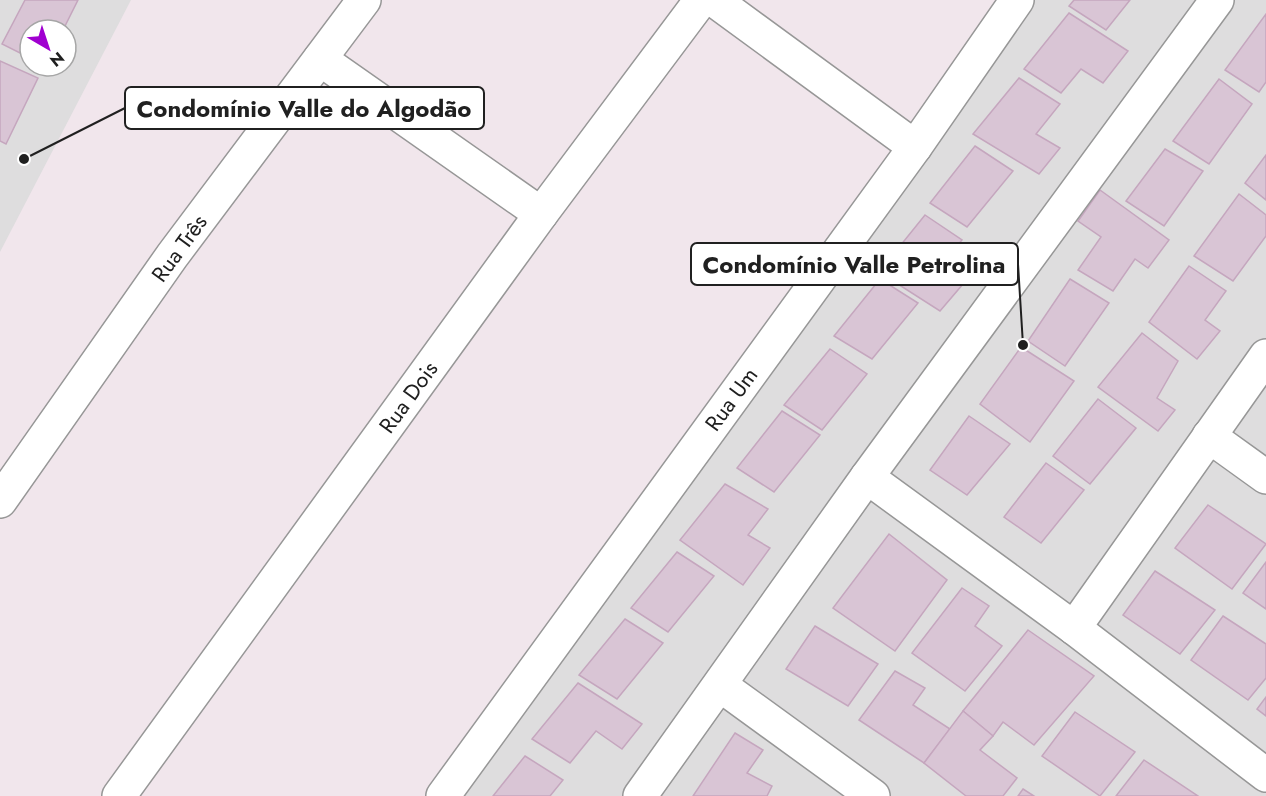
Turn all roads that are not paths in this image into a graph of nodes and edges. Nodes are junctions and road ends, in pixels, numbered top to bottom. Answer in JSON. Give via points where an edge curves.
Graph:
{"nodes":[{"id":1,"x":364,"y":0,"type":"edge"},
{"id":2,"x":700,"y":0,"type":"edge"},
{"id":3,"x":714,"y":0,"type":"edge"},
{"id":4,"x":1017,"y":0,"type":"edge"},
{"id":5,"x":1217,"y":0,"type":"edge"},
{"id":6,"x":320,"y":60,"type":"junction"},
{"id":7,"x":915,"y":147,"type":"junction"},
{"id":8,"x":541,"y":214,"type":"junction"},
{"id":9,"x":1266,"y":356,"type":"edge"},
{"id":10,"x":1209,"y":436,"type":"junction"},
{"id":11,"x":867,"y":477,"type":"junction"},
{"id":12,"x":1266,"y":477,"type":"edge"},
{"id":13,"x":0,"y":501,"type":"edge"},
{"id":14,"x":1074,"y":628,"type":"junction"},
{"id":15,"x":720,"y":685,"type":"junction"},
{"id":16,"x":1266,"y":775,"type":"edge"},
{"id":17,"x":119,"y":796,"type":"edge"},
{"id":18,"x":443,"y":796,"type":"edge"},
{"id":19,"x":640,"y":796,"type":"edge"},
{"id":20,"x":873,"y":796,"type":"edge"}],
"edges":[{"from":1,"to":6,"type":"street","name":"Rua Três"},
{"from":2,"to":8,"type":"street","name":"Rua Dois"},
{"from":3,"to":7,"type":"street"},
{"from":4,"to":7,"type":"street","name":"Rua Um"},
{"from":5,"to":11,"type":"street"},
{"from":6,"to":8,"type":"street"},
{"from":6,"to":13,"type":"street","name":"Rua Três","via":[[172,256]]},
{"from":7,"to":18,"type":"street","name":"Rua Um"},
{"from":8,"to":17,"type":"street","name":"Rua Dois"},
{"from":9,"to":10,"type":"street"},
{"from":10,"to":12,"type":"street"},
{"from":10,"to":14,"type":"street"},
{"from":11,"to":14,"type":"street"},
{"from":11,"to":15,"type":"street"},
{"from":14,"to":16,"type":"street"},
{"from":15,"to":19,"type":"street"},
{"from":15,"to":20,"type":"street"}]}
